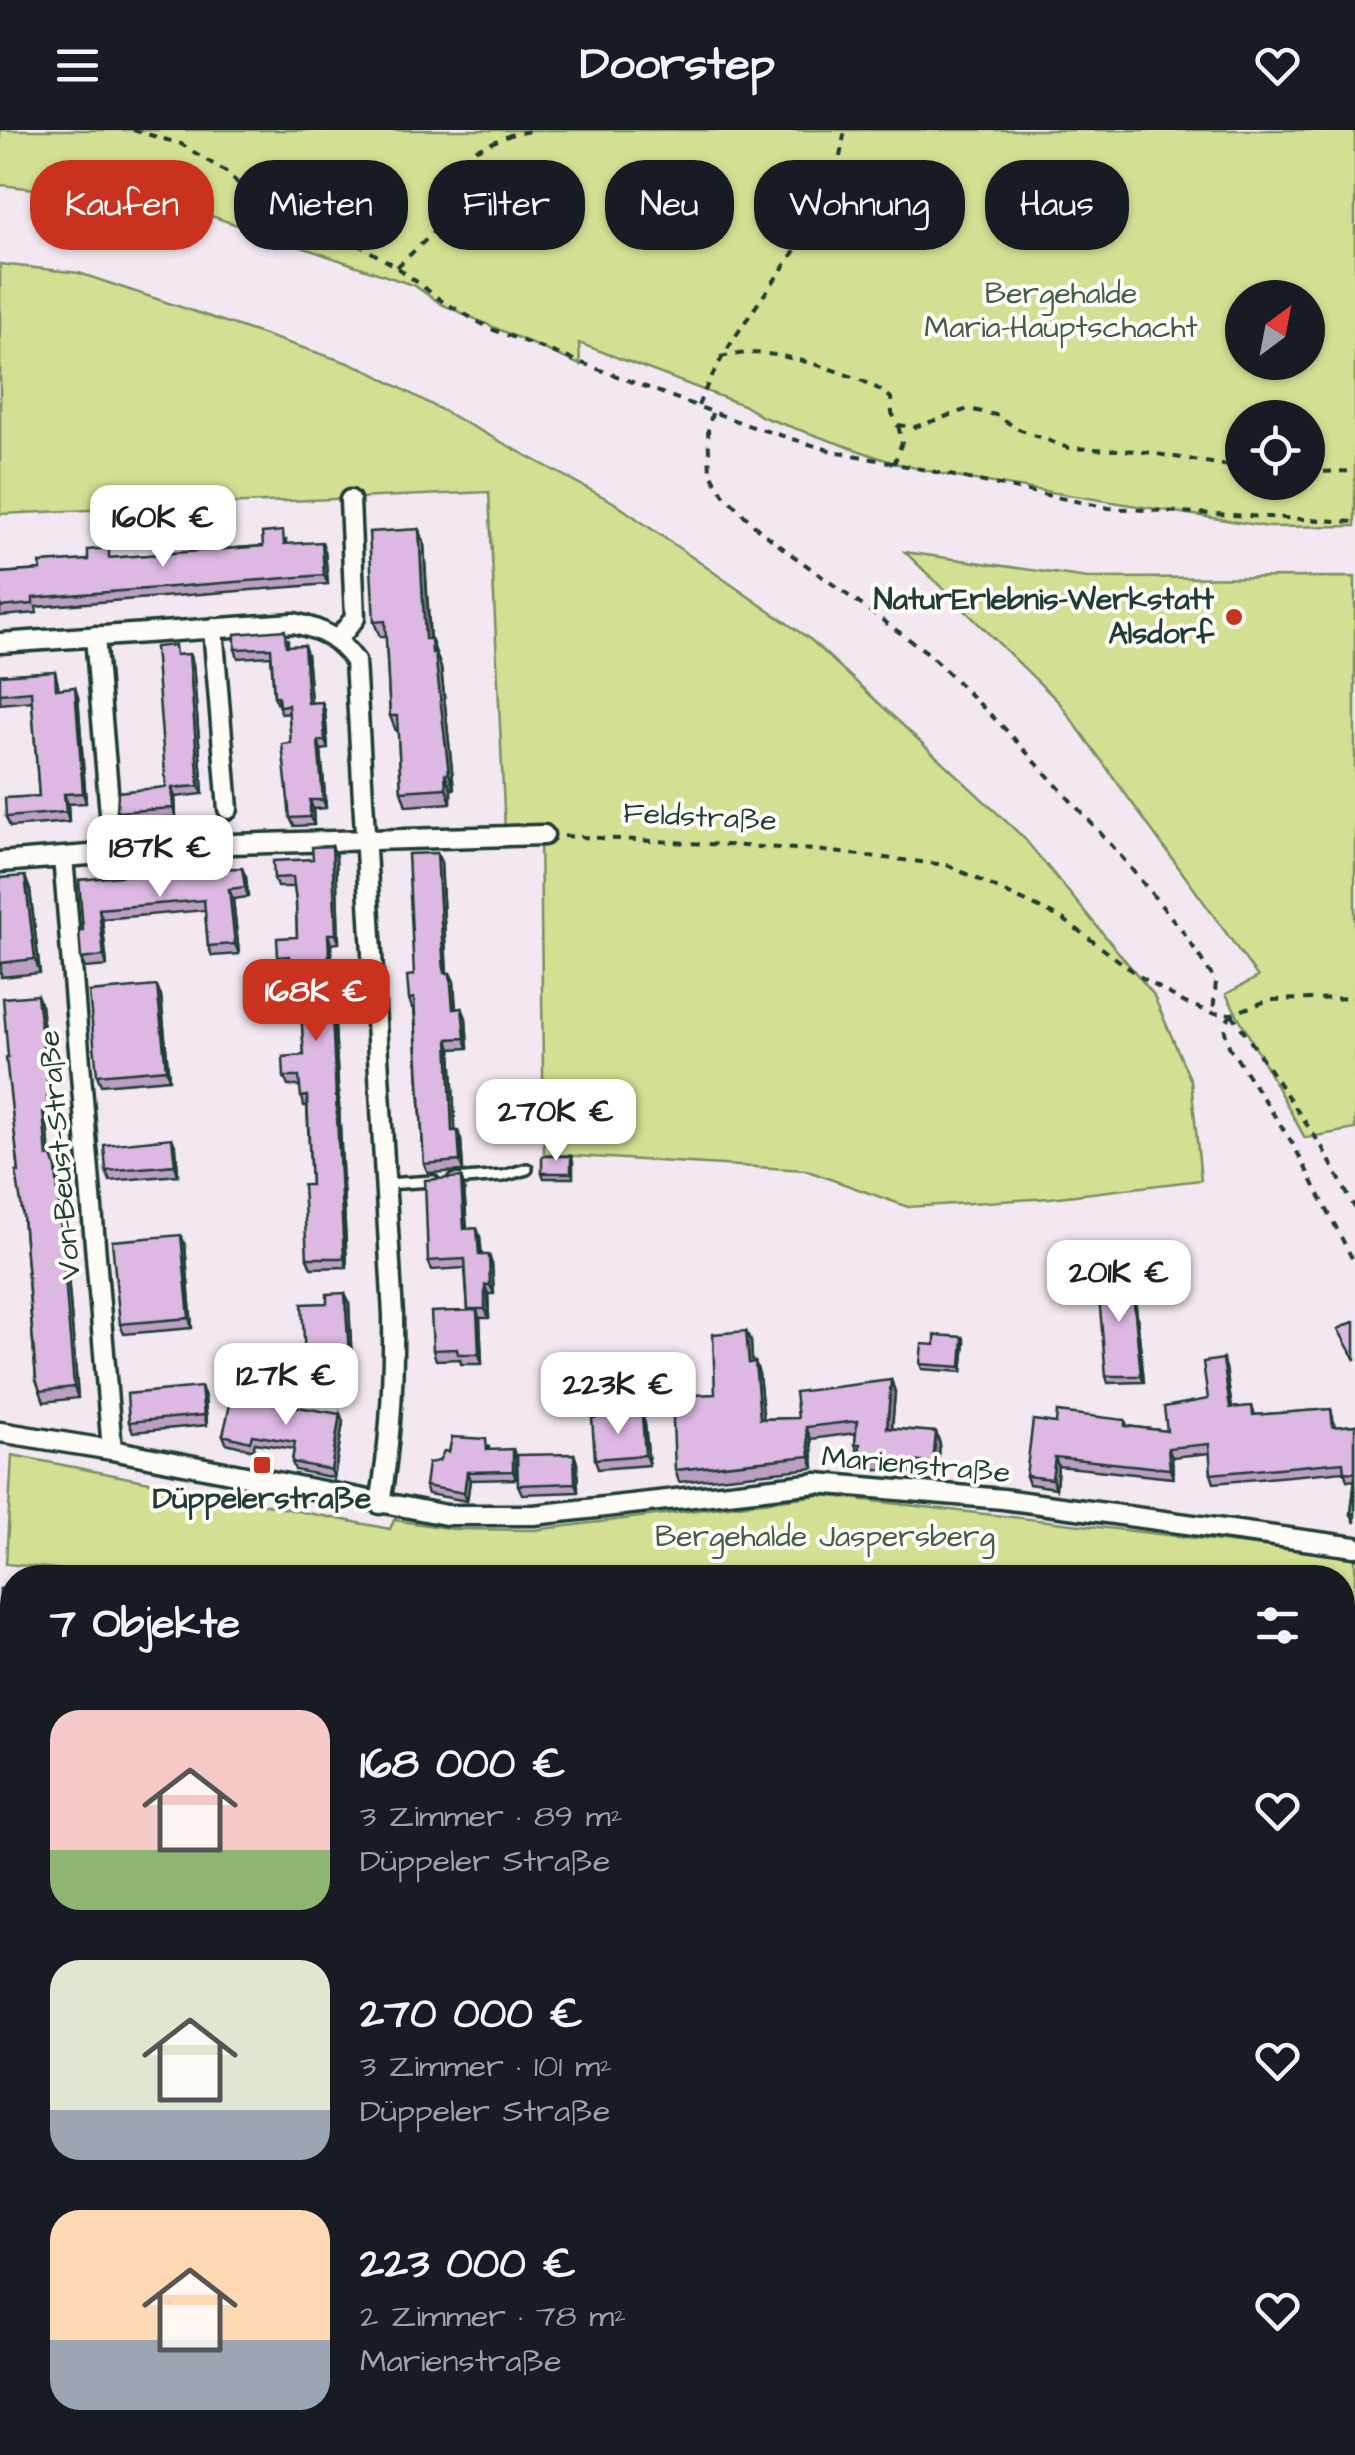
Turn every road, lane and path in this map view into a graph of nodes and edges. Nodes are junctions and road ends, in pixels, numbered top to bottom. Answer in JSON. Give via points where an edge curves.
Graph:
{"nodes":[{"id":1,"x":133,"y":130,"type":"edge"},
{"id":2,"x":536,"y":130,"type":"edge"},
{"id":3,"x":844,"y":130,"type":"edge"},
{"id":4,"x":396,"y":267,"type":"junction"},
{"id":5,"x":720,"y":358,"type":"junction"},
{"id":6,"x":697,"y":407,"type":"junction"},
{"id":7,"x":712,"y":413,"type":"junction"},
{"id":8,"x":898,"y":426,"type":"junction"},
{"id":9,"x":894,"y":465,"type":"junction"},
{"id":10,"x":1225,"y":465,"type":"edge"},
{"id":11,"x":1355,"y":470,"type":"edge"},
{"id":12,"x":1325,"y":471,"type":"edge"},
{"id":13,"x":350,"y":500,"type":"dead end"},
{"id":14,"x":1355,"y":522,"type":"edge"},
{"id":15,"x":213,"y":628,"type":"junction"},
{"id":16,"x":94,"y":636,"type":"junction"},
{"id":17,"x":338,"y":639,"type":"junction"},
{"id":18,"x":0,"y":643,"type":"edge"},
{"id":19,"x":228,"y":809,"type":"dead end"},
{"id":20,"x":110,"y":814,"type":"dead end"},
{"id":21,"x":544,"y":835,"type":"joint"},
{"id":22,"x":366,"y":839,"type":"junction"},
{"id":23,"x":63,"y":857,"type":"junction"},
{"id":24,"x":0,"y":862,"type":"edge"},
{"id":25,"x":1355,"y":998,"type":"edge"},
{"id":26,"x":1213,"y":1013,"type":"junction"},
{"id":27,"x":1232,"y":1014,"type":"junction"},
{"id":28,"x":527,"y":1170,"type":"dead end"},
{"id":29,"x":386,"y":1184,"type":"junction"},
{"id":30,"x":1355,"y":1208,"type":"edge"},
{"id":31,"x":1355,"y":1264,"type":"edge"},
{"id":32,"x":0,"y":1432,"type":"edge"},
{"id":33,"x":112,"y":1450,"type":"junction"},
{"id":34,"x":380,"y":1504,"type":"junction"},
{"id":35,"x":1355,"y":1547,"type":"edge"}],
"edges":[{"from":1,"to":4,"type":"path","via":[[181,144],[226,172],[261,206],[302,212]]},
{"from":2,"to":4,"type":"path","via":[[474,150],[431,236]]},
{"from":3,"to":5,"type":"path","via":[[836,173],[816,216]]},
{"from":4,"to":6,"type":"path","via":[[491,329]]},
{"from":5,"to":6,"type":"path"},
{"from":5,"to":8,"type":"path","via":[[769,354],[870,382],[891,398]]},
{"from":6,"to":7,"type":"path"},
{"from":7,"to":9,"type":"path"},
{"from":7,"to":26,"type":"path","via":[[710,472],[723,494],[757,528],[928,654],[1020,744],[1184,932],[1216,982]]},
{"from":8,"to":9,"type":"path","via":[[902,442]]},
{"from":8,"to":10,"type":"path","via":[[968,409],[1068,448]]},
{"from":9,"to":14,"type":"path","via":[[1109,508]]},
{"from":11,"to":12,"type":"path"},
{"from":13,"to":17,"type":"street","via":[[356,608]]},
{"from":15,"to":16,"type":"street"},
{"from":15,"to":17,"type":"street","via":[[294,623]]},
{"from":15,"to":19,"type":"street"},
{"from":16,"to":18,"type":"street"},
{"from":16,"to":20,"type":"street"},
{"from":17,"to":22,"type":"street","via":[[355,661]]},
{"from":21,"to":22,"type":"street"},
{"from":21,"to":26,"type":"path","name":"Feldstraße","via":[[815,850],[947,865],[1062,919],[1141,977]]},
{"from":22,"to":23,"type":"street"},
{"from":22,"to":29,"type":"street"},
{"from":23,"to":24,"type":"street"},
{"from":23,"to":33,"type":"street","name":"Von-Beust-Straße"},
{"from":25,"to":27,"type":"path","name":"Feldstraße","via":[[1269,1000]]},
{"from":26,"to":27,"type":"path","name":"Feldstraße"},
{"from":27,"to":30,"type":"path"},
{"from":27,"to":31,"type":"path","via":[[1224,1035],[1230,1048],[1293,1144]]},
{"from":28,"to":29,"type":"lane"},
{"from":29,"to":34,"type":"street","via":[[394,1385]]},
{"from":32,"to":33,"type":"street","name":"Marienstraße"},
{"from":33,"to":34,"type":"street","name":"Marienstraße"},
{"from":34,"to":35,"type":"street","name":"Marienstraße","via":[[446,1515],[534,1515],[817,1482],[1003,1499]]}]}
